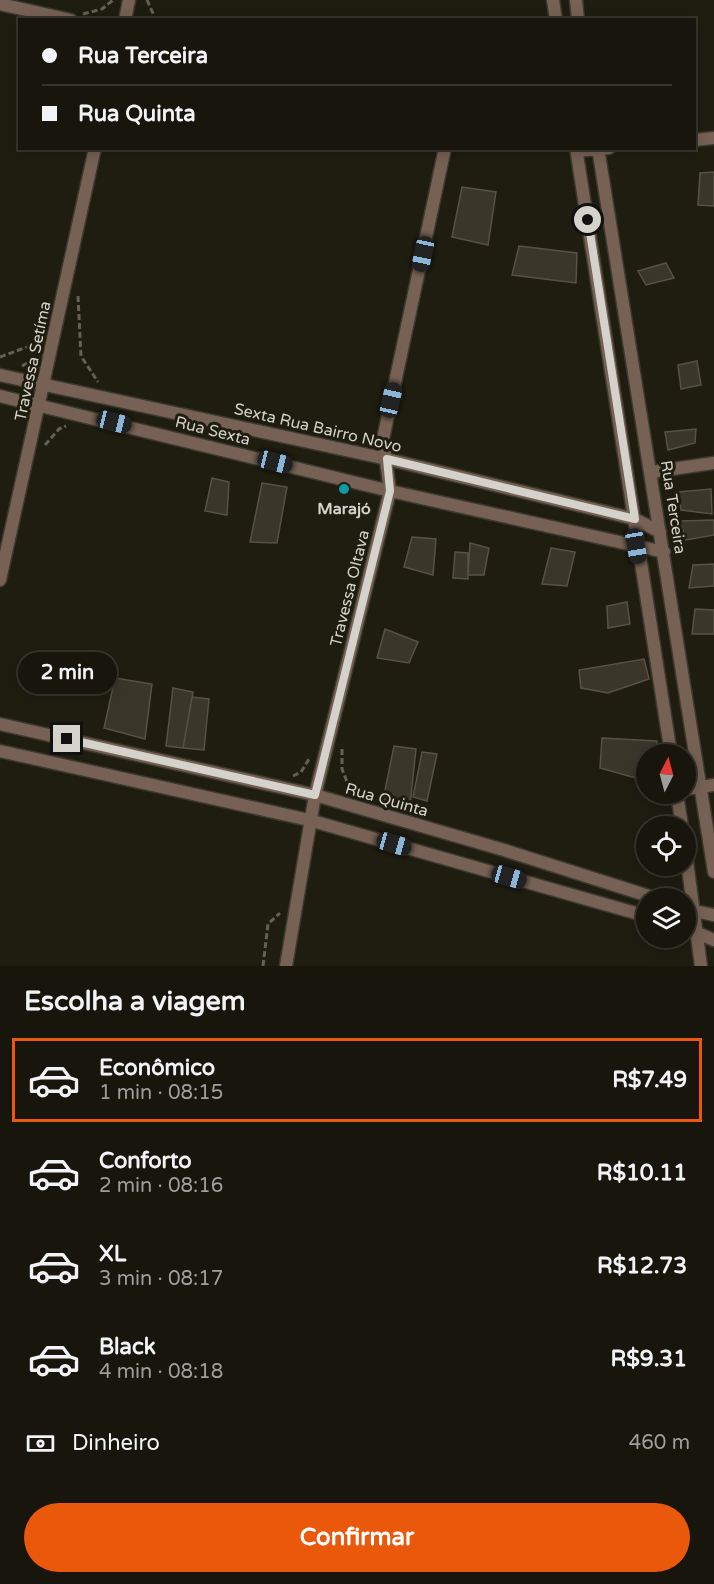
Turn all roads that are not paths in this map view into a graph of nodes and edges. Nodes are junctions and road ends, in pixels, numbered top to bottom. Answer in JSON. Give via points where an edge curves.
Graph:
{"nodes":[{"id":1,"x":129,"y":0,"type":"edge"},
{"id":2,"x":553,"y":0,"type":"edge"},
{"id":3,"x":576,"y":0,"type":"edge"},
{"id":4,"x":0,"y":4,"type":"edge"},
{"id":5,"x":62,"y":18,"type":"edge"},
{"id":6,"x":125,"y":18,"type":"edge"},
{"id":7,"x":556,"y":18,"type":"edge"},
{"id":8,"x":578,"y":18,"type":"edge"},
{"id":9,"x":714,"y":138,"type":"edge"},
{"id":10,"x":696,"y":140,"type":"edge"},
{"id":11,"x":95,"y":150,"type":"edge"},
{"id":12,"x":445,"y":150,"type":"edge"},
{"id":13,"x":576,"y":150,"type":"edge"},
{"id":14,"x":602,"y":150,"type":"edge"},
{"id":15,"x":0,"y":375,"type":"edge"},
{"id":16,"x":43,"y":385,"type":"junction"},
{"id":17,"x":0,"y":396,"type":"edge"},
{"id":18,"x":39,"y":404,"type":"junction"},
{"id":19,"x":387,"y":459,"type":"junction"},
{"id":20,"x":714,"y":463,"type":"edge"},
{"id":21,"x":652,"y":472,"type":"junction"},
{"id":22,"x":390,"y":491,"type":"junction"},
{"id":23,"x":635,"y":519,"type":"junction"},
{"id":24,"x":660,"y":532,"type":"junction"},
{"id":25,"x":636,"y":546,"type":"junction"},
{"id":26,"x":664,"y":552,"type":"junction"},
{"id":27,"x":0,"y":580,"type":"edge"},
{"id":28,"x":0,"y":724,"type":"edge"},
{"id":29,"x":669,"y":744,"type":"edge"},
{"id":30,"x":0,"y":751,"type":"edge"},
{"id":31,"x":708,"y":786,"type":"edge"},
{"id":32,"x":315,"y":795,"type":"junction"},
{"id":33,"x":309,"y":820,"type":"junction"},
{"id":34,"x":714,"y":872,"type":"edge"},
{"id":35,"x":636,"y":892,"type":"edge"},
{"id":36,"x":696,"y":911,"type":"edge"},
{"id":37,"x":636,"y":913,"type":"edge"},
{"id":38,"x":714,"y":915,"type":"edge"},
{"id":39,"x":696,"y":931,"type":"edge"},
{"id":40,"x":714,"y":940,"type":"edge"},
{"id":41,"x":696,"y":948,"type":"edge"},
{"id":42,"x":286,"y":966,"type":"edge"},
{"id":43,"x":701,"y":966,"type":"edge"}],
"edges":[{"from":1,"to":6,"type":"street"},
{"from":2,"to":7,"type":"street"},
{"from":3,"to":8,"type":"street"},
{"from":4,"to":5,"type":"street"},
{"from":9,"to":10,"type":"street"},
{"from":11,"to":16,"type":"street","name":"Travessa Setíma"},
{"from":12,"to":19,"type":"street","name":"Travessa OItava","via":[[383,439]]},
{"from":13,"to":23,"type":"street"},
{"from":14,"to":21,"type":"street","name":"Rua Terceira"},
{"from":15,"to":16,"type":"street","name":"Sexta Rua Bairro Novo"},
{"from":16,"to":18,"type":"street","name":"Travessa Setíma"},
{"from":16,"to":19,"type":"street","name":"Sexta Rua Bairro Novo"},
{"from":17,"to":18,"type":"street","name":"Rua Sexta"},
{"from":18,"to":22,"type":"street","name":"Rua Sexta"},
{"from":18,"to":27,"type":"street","name":"Travessa Setíma"},
{"from":19,"to":22,"type":"street","name":"Travessa OItava"},
{"from":19,"to":23,"type":"street","name":"Sexta Rua Bairro Novo"},
{"from":20,"to":21,"type":"street"},
{"from":21,"to":24,"type":"street","name":"Rua Terceira"},
{"from":22,"to":25,"type":"street","name":"Rua Sexta"},
{"from":22,"to":32,"type":"street","name":"Travessa OItava"},
{"from":23,"to":24,"type":"street","name":"Sexta Rua Bairro Novo"},
{"from":23,"to":25,"type":"street"},
{"from":24,"to":26,"type":"street","name":"Rua Terceira"},
{"from":25,"to":26,"type":"street","name":"Rua Sexta"},
{"from":25,"to":29,"type":"street"},
{"from":26,"to":31,"type":"street","name":"Rua Terceira"},
{"from":28,"to":32,"type":"street","name":"Rua Quinta"},
{"from":30,"to":33,"type":"street"},
{"from":31,"to":34,"type":"street","name":"Rua Terceira"},
{"from":32,"to":33,"type":"street","name":"Travessa OItava"},
{"from":32,"to":35,"type":"street","name":"Rua Quinta"},
{"from":33,"to":37,"type":"street"},
{"from":33,"to":42,"type":"street","name":"Travessa OItava"},
{"from":36,"to":38,"type":"street"},
{"from":39,"to":40,"type":"street"},
{"from":41,"to":43,"type":"street"}]}
